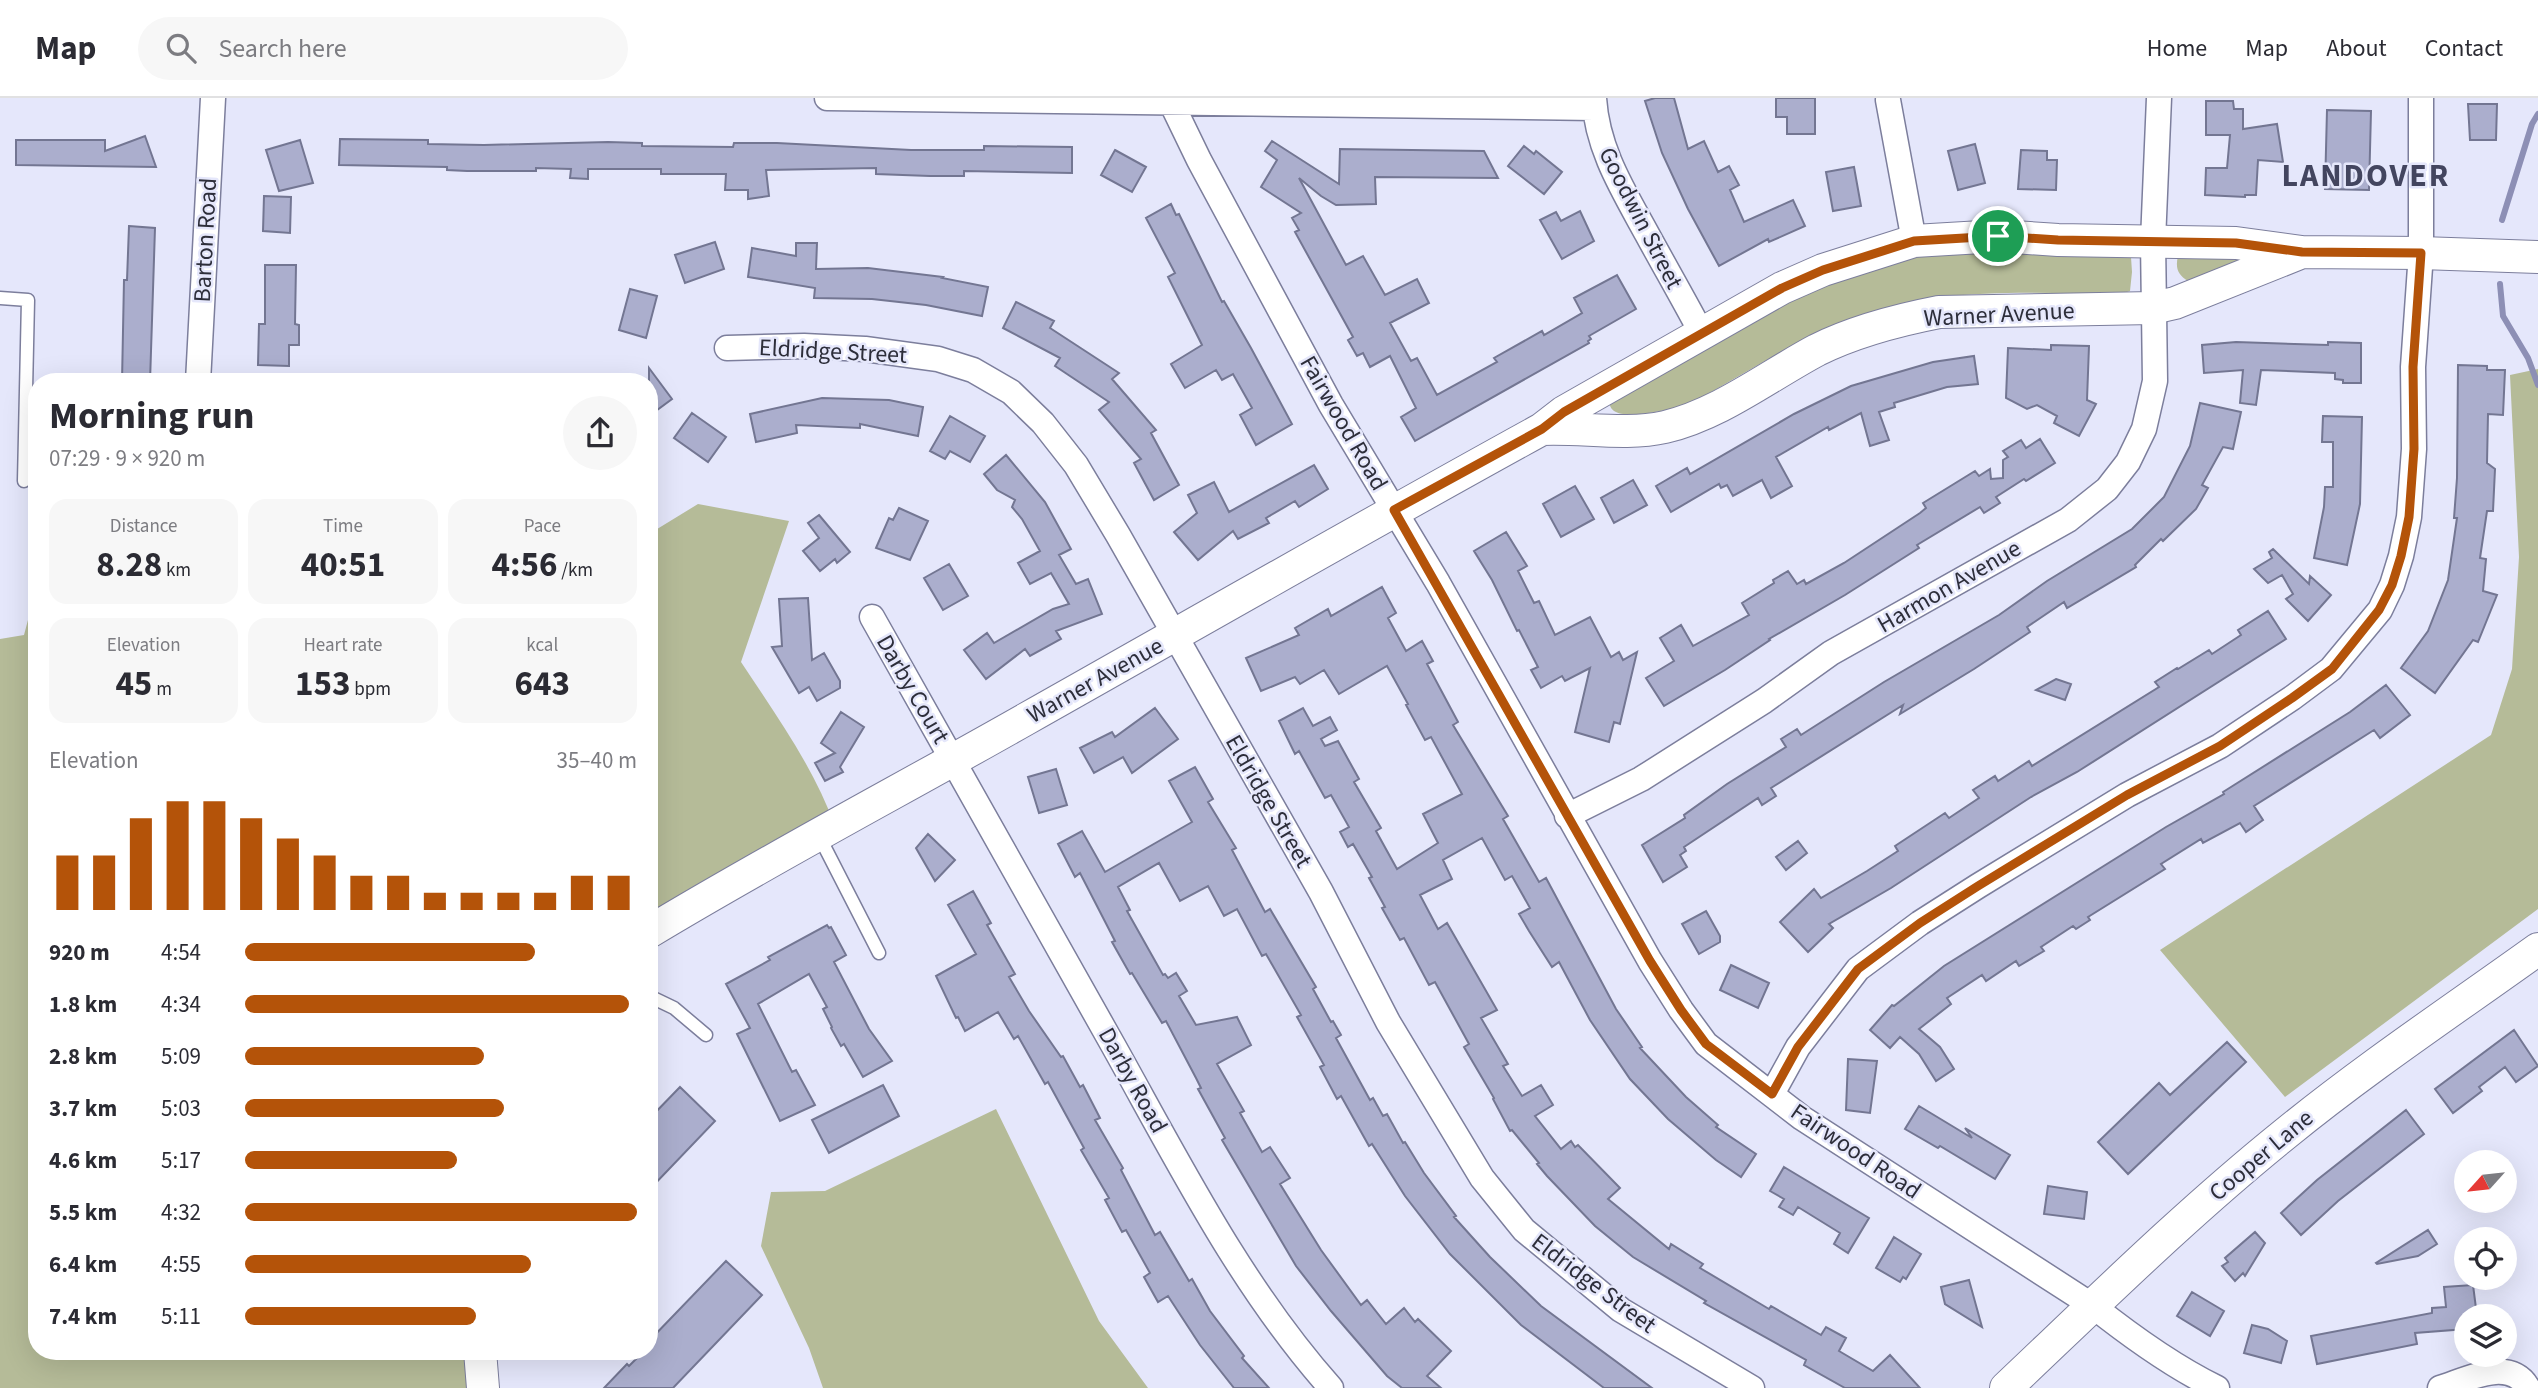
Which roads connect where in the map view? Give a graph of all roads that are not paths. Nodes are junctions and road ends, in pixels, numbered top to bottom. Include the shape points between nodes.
1 (212, 98) edge
2 (827, 98) edge
3 (2159, 98) edge
4 (2421, 98) edge
5 (1169, 99) edge
6 (1888, 100) dead end
7 (1594, 103) edge
8 (1914, 241) junction
9 (2153, 241) junction
10 (2302, 252) junction
11 (2421, 253) junction
12 (2538, 257) edge
13 (0, 298) edge
14 (2153, 308) junction
15 (1702, 334) junction
16 (727, 348) dead end
17 (198, 373) edge
18 (1542, 429) junction
19 (24, 481) dead end
20 (1394, 510) junction
21 (872, 617) dead end
22 (1174, 636) junction
23 (953, 760) junction
24 (1567, 816) junction
25 (818, 835) junction
26 (658, 927) edge
27 (2538, 949) edge
28 (879, 953) dead end
29 (658, 1001) edge
30 (706, 1035) dead end
31 (1772, 1094) junction
32 (2093, 1306) junction
33 (481, 1360) edge
34 (483, 1388) edge
35 (1331, 1388) edge
36 (1752, 1388) edge
37 (2006, 1388) edge
38 (2217, 1388) edge
39 (2440, 1388) edge
40 (2528, 1388) edge

1 - 17 street, Barton Road
2 - 5 street
3 - 9 street, Harmon Avenue
4 - 11 street
5 - 7 street
5 - 20 street, Fairwood Road via 1331,405
6 - 8 street
7 - 15 street, Goodwin Street via 1604,150 1620,186
8 - 9 street, Warner Avenue via 1998,236
8 - 15 street, Warner Avenue via 1823,270
9 - 10 street, Warner Avenue via 2236,243
9 - 14 street, Harmon Avenue
10 - 11 street, Warner Avenue
10 - 14 street, Warner Avenue via 2198,295
11 - 12 street, Warner Avenue
11 - 31 street via 2409,517 2392,585 2367,626 2332,669 2292,698 2220,746 2127,795 1978,886 1858,969 1798,1047
13 - 19 lane via 28,300
14 - 18 street, Warner Avenue via 1939,312 1908,318 1834,343 1701,415 1665,427
14 - 24 street, Harmon Avenue via 2155,381 2144,429 2129,462 2108,489 2068,520 1831,653 1641,779
15 - 18 street, Warner Avenue
16 - 22 street, Eldridge Street via 911,353 973,370 1011,392 1076,465
18 - 20 street, Warner Avenue
20 - 22 street, Warner Avenue
20 - 24 street, Fairwood Road
21 - 23 street, Darby Court
22 - 23 street, Warner Avenue
22 - 36 street, Eldridge Street via 1321,892 1388,1022 1482,1178 1524,1230 1620,1310
23 - 25 street, Warner Avenue
23 - 35 street, Darby Road via 1196,1193 1246,1275
24 - 31 street, Fairwood Road via 1681,1010 1706,1044
25 - 26 street, Warner Avenue
25 - 28 lane
27 - 32 street, Cooper Lane via 2284,1135
29 - 30 lane
31 - 32 street, Fairwood Road
32 - 37 street, Cooper Lane
32 - 38 street, Fairwood Road via 2133,1338
33 - 34 street
39 - 40 street via 2489,1372 2511,1373

